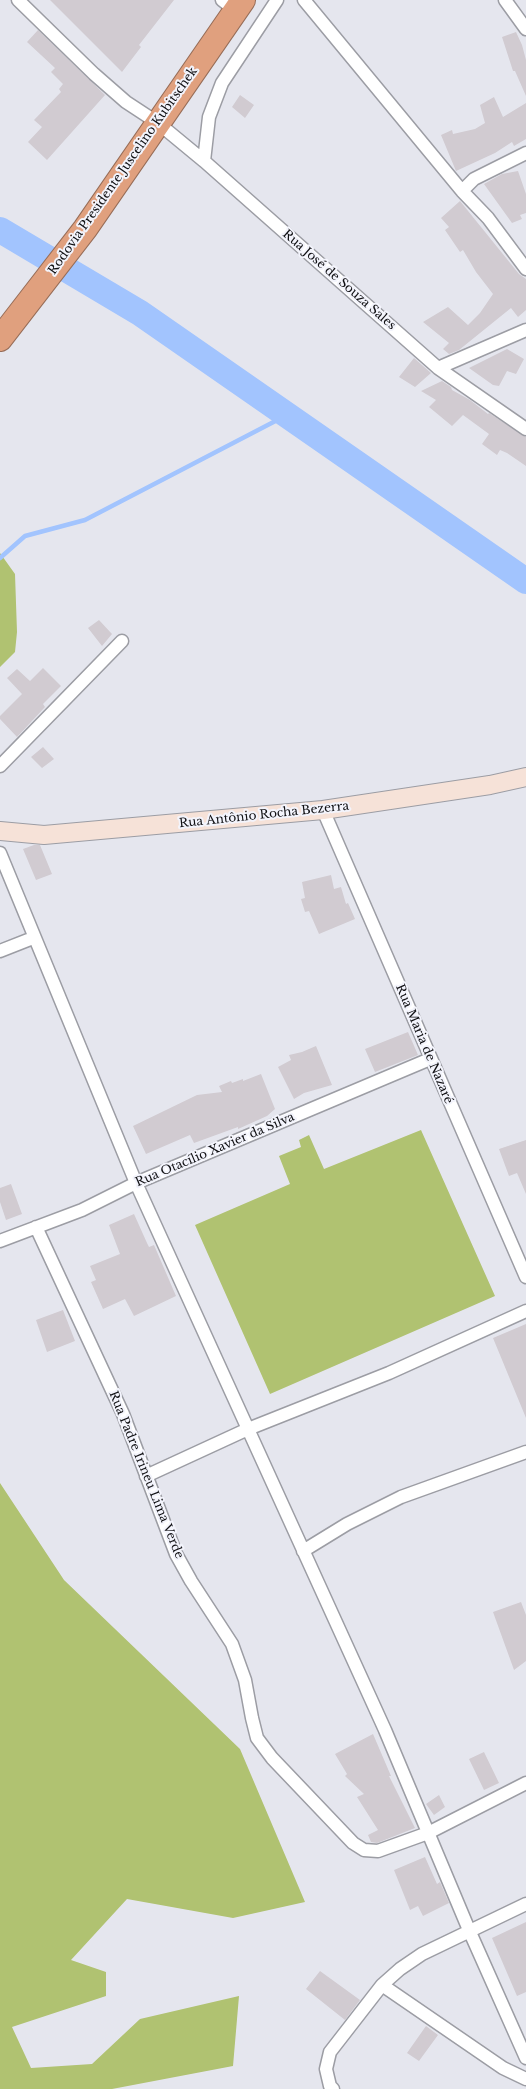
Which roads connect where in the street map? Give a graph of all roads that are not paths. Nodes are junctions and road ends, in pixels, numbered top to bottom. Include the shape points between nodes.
1 (18, 0) edge
2 (277, 0) edge
3 (304, 0) edge
4 (505, 0) edge
5 (233, 3) edge
6 (526, 29) edge
7 (158, 124) junction
8 (526, 153) edge
9 (204, 161) junction
10 (462, 191) junction
11 (526, 268) edge
12 (526, 330) edge
13 (0, 339) edge
14 (438, 368) junction
15 (526, 428) edge
16 (122, 640) dead end
17 (0, 766) edge
18 (526, 777) edge
19 (322, 810) junction
20 (0, 831) edge
21 (0, 853) edge
22 (34, 938) junction
23 (0, 951) edge
24 (430, 1059) junction
25 (136, 1183) junction
26 (36, 1227) junction
27 (0, 1241) edge
28 (526, 1277) edge
29 (526, 1311) edge
30 (248, 1429) junction
31 (526, 1452) edge
32 (146, 1476) junction
33 (303, 1552) junction
34 (526, 1784) edge
35 (428, 1833) junction
36 (526, 1904) edge
37 (469, 1930) junction
38 (382, 1985) junction
39 (526, 2058) edge
40 (526, 2079) edge
41 (333, 2089) edge

1 - 7 street, Rua José de Souza Sales via 94,74
2 - 9 street via 222,83 209,117
3 - 10 street
4 - 6 street
5 - 7 highway, Rodovia Presidente Juscelino Kubitschek
7 - 9 street, Rua José de Souza Sales
7 - 13 highway, Rodovia Presidente Juscelino Kubitschek via 85,229
8 - 10 street via 474,179
9 - 14 street, Rua José de Souza Sales
10 - 11 street via 488,218
12 - 14 street
14 - 15 street, Rua José de Souza Sales
16 - 17 street
18 - 19 street, Rua Antônio Rocha Bezerra
19 - 20 street, Rua Antônio Rocha Bezerra via 95,832 44,835
19 - 24 street, Rua Maria de Nazaré
21 - 22 street
22 - 23 street
22 - 25 street
24 - 25 street, Rua Otacílio Xavier da Silva
24 - 28 street, Rua Maria de Nazaré
25 - 26 street, Rua Otacílio Xavier da Silva via 82,1210
25 - 30 street
26 - 27 street, Rua Otacílio Xavier da Silva
26 - 32 street, Rua Padre Irineu Lima Verde via 123,1414
29 - 30 street via 389,1373
30 - 32 street
30 - 33 street
31 - 33 street via 401,1497 347,1524
32 - 35 street, Rua Padre Irineu Lima Verde via 176,1554 232,1644 245,1680 258,1738 272,1758 353,1843 364,1850 378,1851
33 - 35 street via 385,1730
34 - 35 street, Rua Padre Irineu Lima Verde
35 - 37 street
36 - 37 street
37 - 38 street via 422,1954
37 - 39 street
38 - 40 street via 503,2068
38 - 41 street via 330,2052 326,2069

